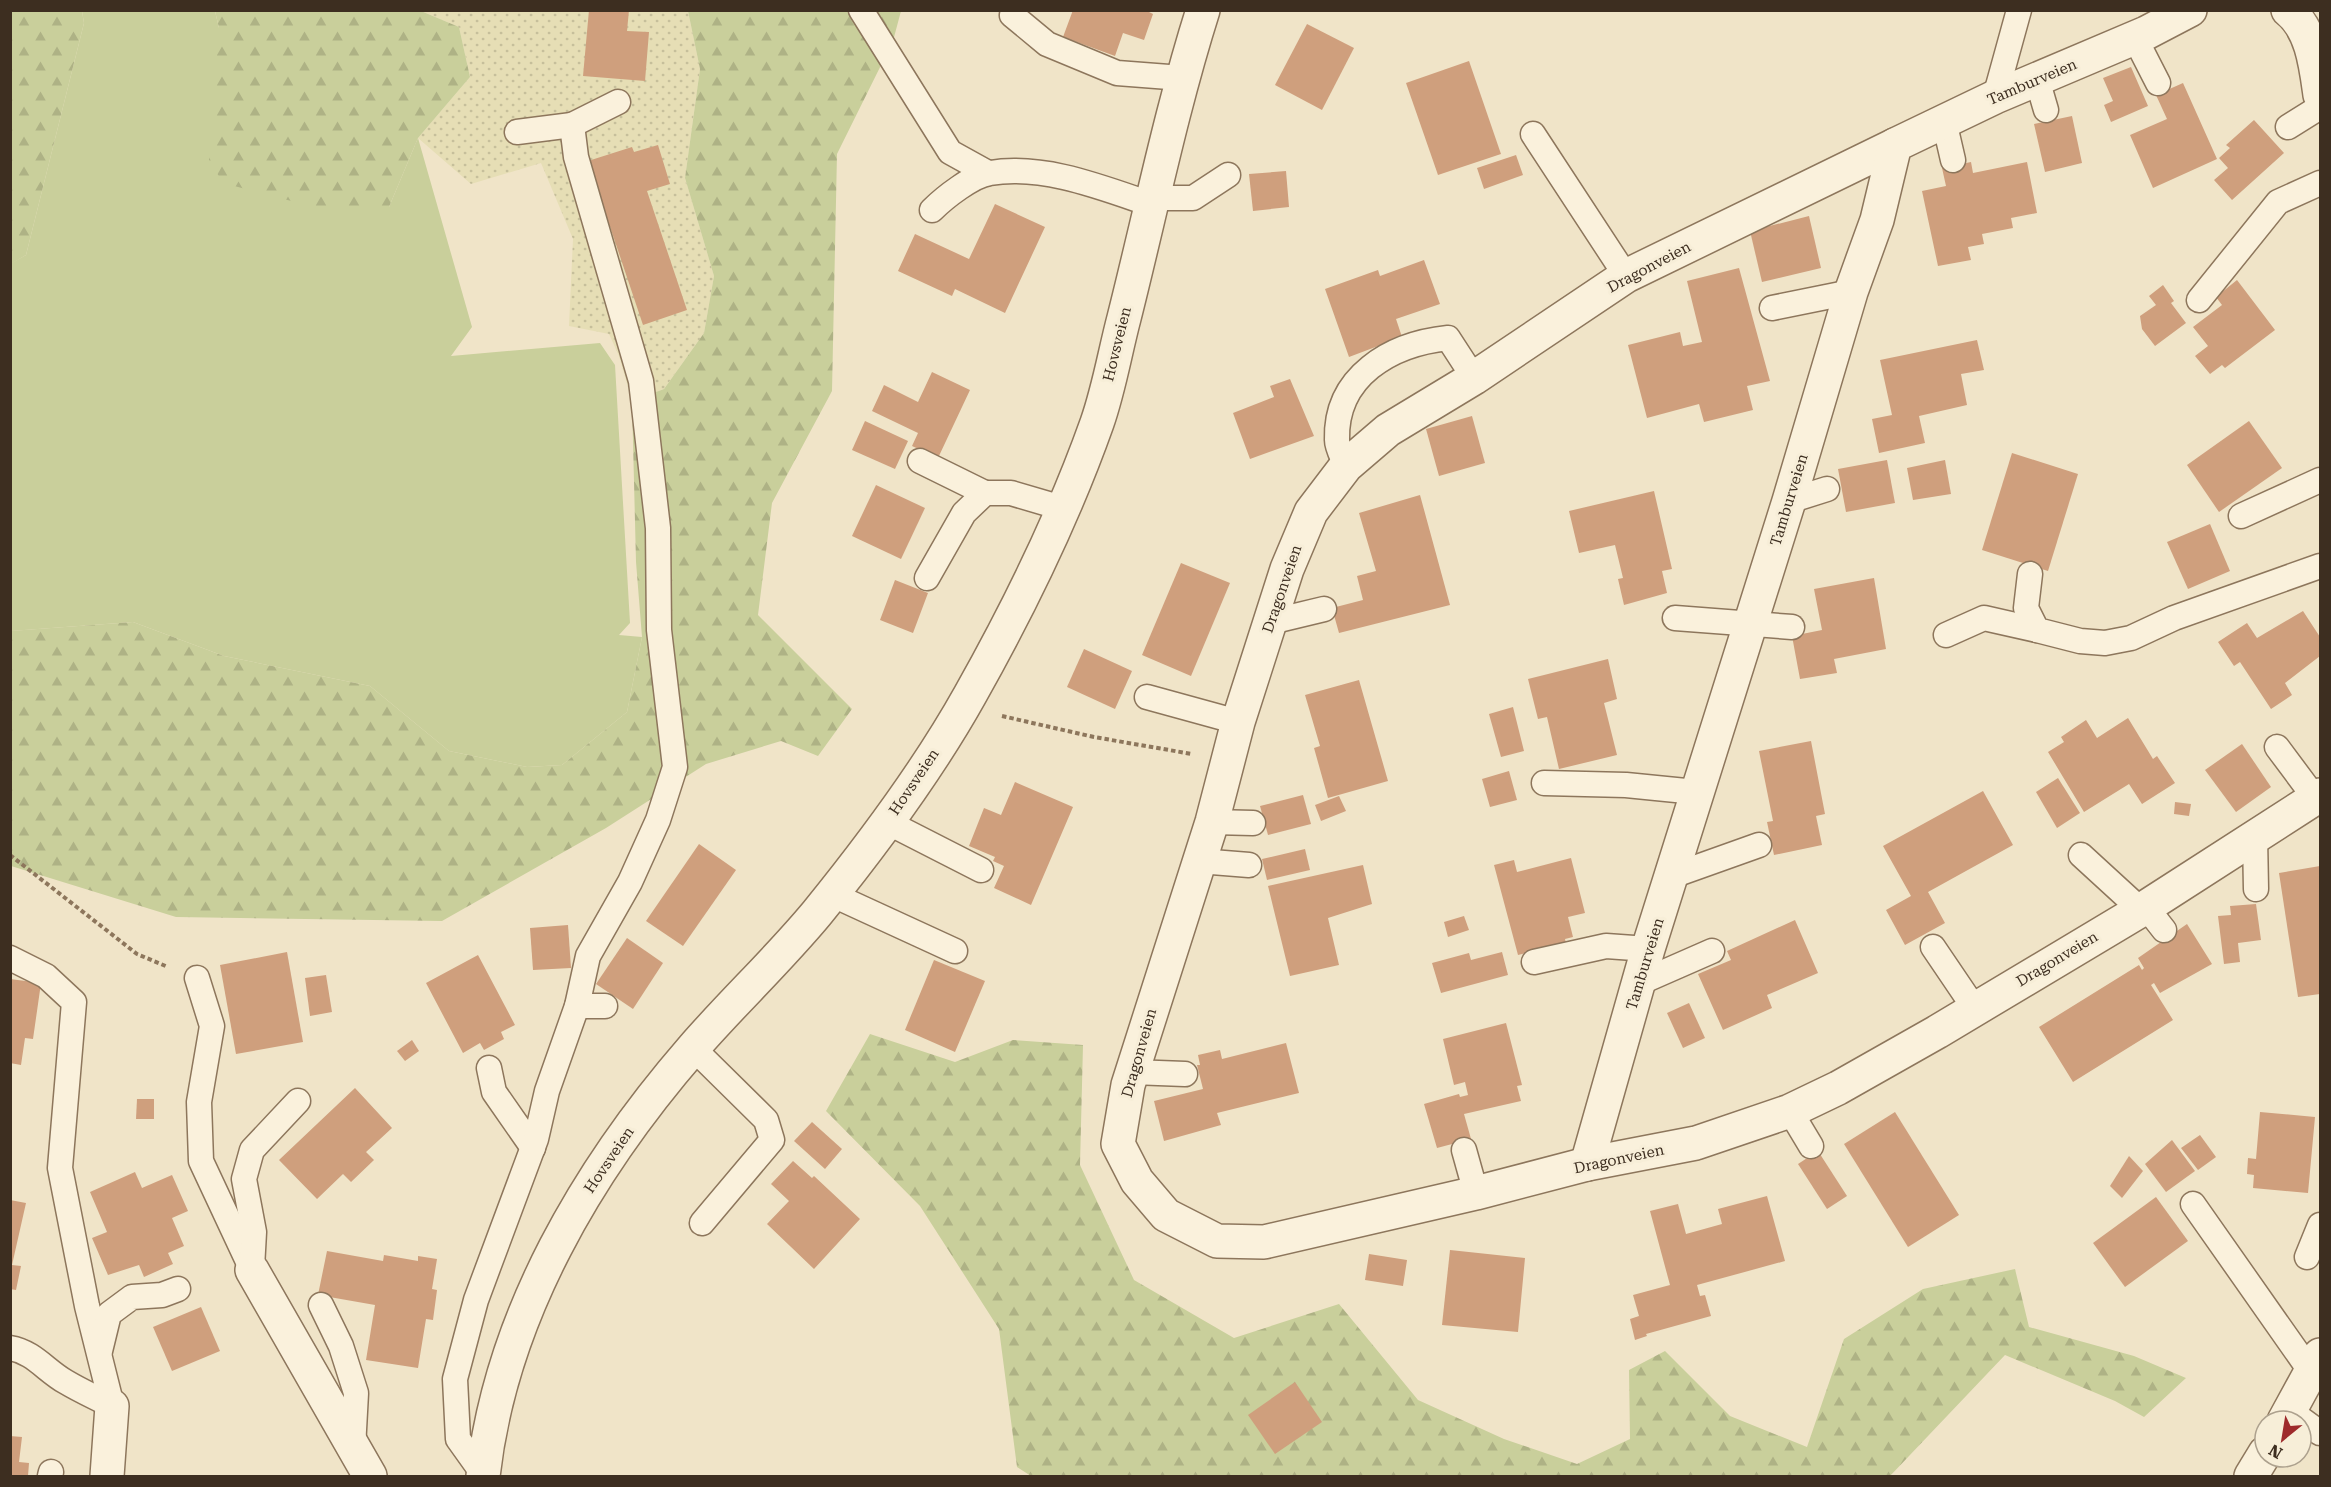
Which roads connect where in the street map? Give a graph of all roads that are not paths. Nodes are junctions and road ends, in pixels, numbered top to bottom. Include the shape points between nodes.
1 (861, 10) edge
2 (1013, 10) edge
3 (1203, 10) edge
4 (2019, 10) edge
5 (2190, 10) edge
6 (2288, 10) edge
7 (2135, 38) junction
8 (1182, 78) junction
9 (2158, 83) dead end
10 (2320, 94) edge
11 (1995, 97) junction
12 (618, 102) dead end
13 (2320, 107) edge
14 (1944, 121) junction
15 (572, 124) junction
16 (2288, 127) dead end
17 (517, 132) dead end
18 (1533, 134) dead end
19 (1895, 145) junction
20 (1953, 160) dead end
21 (988, 172) junction
22 (1228, 175) dead end
23 (2320, 183) edge
24 (1154, 201) junction
25 (932, 210) dead end
26 (1626, 276) junction
27 (1851, 292) junction
28 (2199, 300) dead end
29 (1772, 308) dead end
30 (1474, 378) junction
31 (920, 461) dead end
32 (1346, 466) junction
33 (2320, 480) edge
34 (1827, 489) dead end
35 (985, 493) junction
36 (1789, 501) junction
37 (1062, 508) junction
38 (2241, 516) dead end
39 (2320, 566) edge
40 (2030, 574) dead end
41 (927, 578) dead end
42 (1324, 609) dead end
43 (1676, 618) dead end
44 (1270, 622) junction
45 (1749, 625) junction
46 (1792, 627) dead end
47 (2037, 630) junction
48 (1946, 635) dead end
49 (1147, 697) dead end
50 (1238, 722) junction
51 (2277, 747) dead end
52 (1544, 783) dead end
53 (1696, 792) junction
54 (2318, 797) edge
55 (887, 822) junction
56 (1212, 822) junction
57 (1253, 823) dead end
58 (2255, 837) junction
59 (1759, 845) dead end
60 (2081, 855) dead end
61 (1199, 861) junction
62 (1249, 865) dead end
63 (981, 870) dead end
64 (1672, 876) junction
65 (2256, 889) dead end
66 (831, 894) junction
67 (2150, 916) junction
68 (1933, 947) dead end
69 (1648, 948) junction
70 (955, 951) dead end
71 (1712, 951) dead end
72 (10, 958) edge
73 (1534, 962) dead end
74 (197, 978) road end
75 (1639, 984) junction
76 (605, 1005) dead end
77 (577, 1006) junction
78 (1975, 1009) junction
79 (693, 1048) junction
80 (489, 1068) dead end
81 (1132, 1072) junction
82 (1185, 1074) dead end
83 (298, 1101) dead end
84 (1790, 1111) junction
85 (1811, 1146) dead end
86 (533, 1148) junction
87 (1464, 1150) dead end
88 (1587, 1164) junction
89 (1476, 1193) junction
90 (2193, 1203) dead end
91 (702, 1223) dead end
92 (2320, 1225) edge
93 (2307, 1257) dead end
94 (252, 1270) junction
95 (178, 1289) dead end
96 (321, 1305) dead end
97 (10, 1348) edge
98 (99, 1357) junction
99 (2316, 1364) edge
100 (112, 1406) junction
101 (2291, 1409) edge
102 (353, 1448) junction
103 (483, 1475) edge
104 (107, 1476) edge
105 (370, 1476) edge

1 - 21 lane via 950,152
2 - 8 lane via 1012,15 1047,44 1117,73
3 - 8 street, Hovsveien
4 - 11 lane
5 - 7 street, Tamburveien
6 - 10 street via 2300,20 2315,62
7 - 9 lane
7 - 11 street, Tamburveien via 2041,95
8 - 24 street, Hovsveien
11 - 14 street, Tamburveien
12 - 15 lane
13 - 16 lane
14 - 19 street, Tamburveien
14 - 20 lane
15 - 17 lane
15 - 77 lane via 576,157 641,381 658,528 659,630 675,767 658,820 588,956
18 - 26 lane
19 - 26 street, Dragonveien
19 - 27 street, Tamburveien via 1877,220
21 - 24 lane via 1037,173 1083,181
21 - 25 lane via 946,196
22 - 24 lane via 1193,198
23 - 28 lane via 2278,202
24 - 37 street, Hovsveien via 1098,420
26 - 30 street, Dragonveien
27 - 29 lane
27 - 36 street, Tamburveien
30 - 32 street, Dragonveien via 1388,430
30 - 32 lane via 1448,338 1422,341 1368,366 1343,400 1336,441
31 - 35 lane
32 - 44 street, Dragonveien via 1311,512
33 - 38 lane
34 - 36 lane
35 - 37 lane via 1011,493
35 - 41 lane via 964,513
36 - 45 street, Tamburveien
37 - 55 street, Hovsveien via 1012,617 963,707
39 - 47 lane via 2174,618 2131,638 2105,643 2079,641
40 - 47 lane via 2026,608
42 - 44 lane
43 - 45 lane
44 - 50 street, Dragonveien
45 - 46 lane
45 - 53 street, Tamburveien
47 - 48 lane via 1984,618
49 - 50 lane
50 - 56 street, Dragonveien
51 - 54 lane
52 - 53 lane
53 - 64 street, Tamburveien
54 - 58 street, Dragonveien
55 - 63 lane
55 - 66 street, Hovsveien
56 - 57 lane
56 - 61 street, Dragonveien
58 - 65 lane
58 - 67 street, Dragonveien
59 - 64 lane
60 - 67 lane
61 - 62 lane
61 - 81 street, Dragonveien
64 - 69 street, Tamburveien
66 - 70 lane
66 - 79 street, Hovsveien via 758,981
67 - 78 street, Dragonveien
68 - 78 lane
69 - 73 lane via 1606,946
69 - 75 street, Tamburveien
71 - 75 lane
72 - 98 lane via 46,976 74,1002 60,1168
74 - 94 lane via 212,1026 199,1102 201,1161
75 - 88 street, Tamburveien
76 - 77 lane
77 - 86 lane via 547,1091
78 - 84 street, Dragonveien via 1838,1088
79 - 91 lane via 766,1120 772,1140
79 - 103 street, Hovsveien via 619,1142 572,1215 540,1278 492,1417
80 - 86 lane via 494,1092
81 - 82 lane
81 - 89 street, Dragonveien via 1118,1144 1137,1181 1166,1215 1217,1241 1264,1242
83 - 94 lane via 252,1150 244,1179 254,1232
84 - 85 lane
84 - 88 street, Dragonveien via 1696,1143
86 - 103 lane via 476,1300 455,1379 458,1439
87 - 89 lane
88 - 89 street, Dragonveien
90 - 99 lane
92 - 93 lane
94 - 102 street
95 - 98 lane via 162,1295 132,1297 110,1314
96 - 102 lane via 341,1346 356,1393
97 - 100 lane via 40,1361 64,1381
98 - 100 lane
99 - 101 street
100 - 104 street
102 - 105 street

